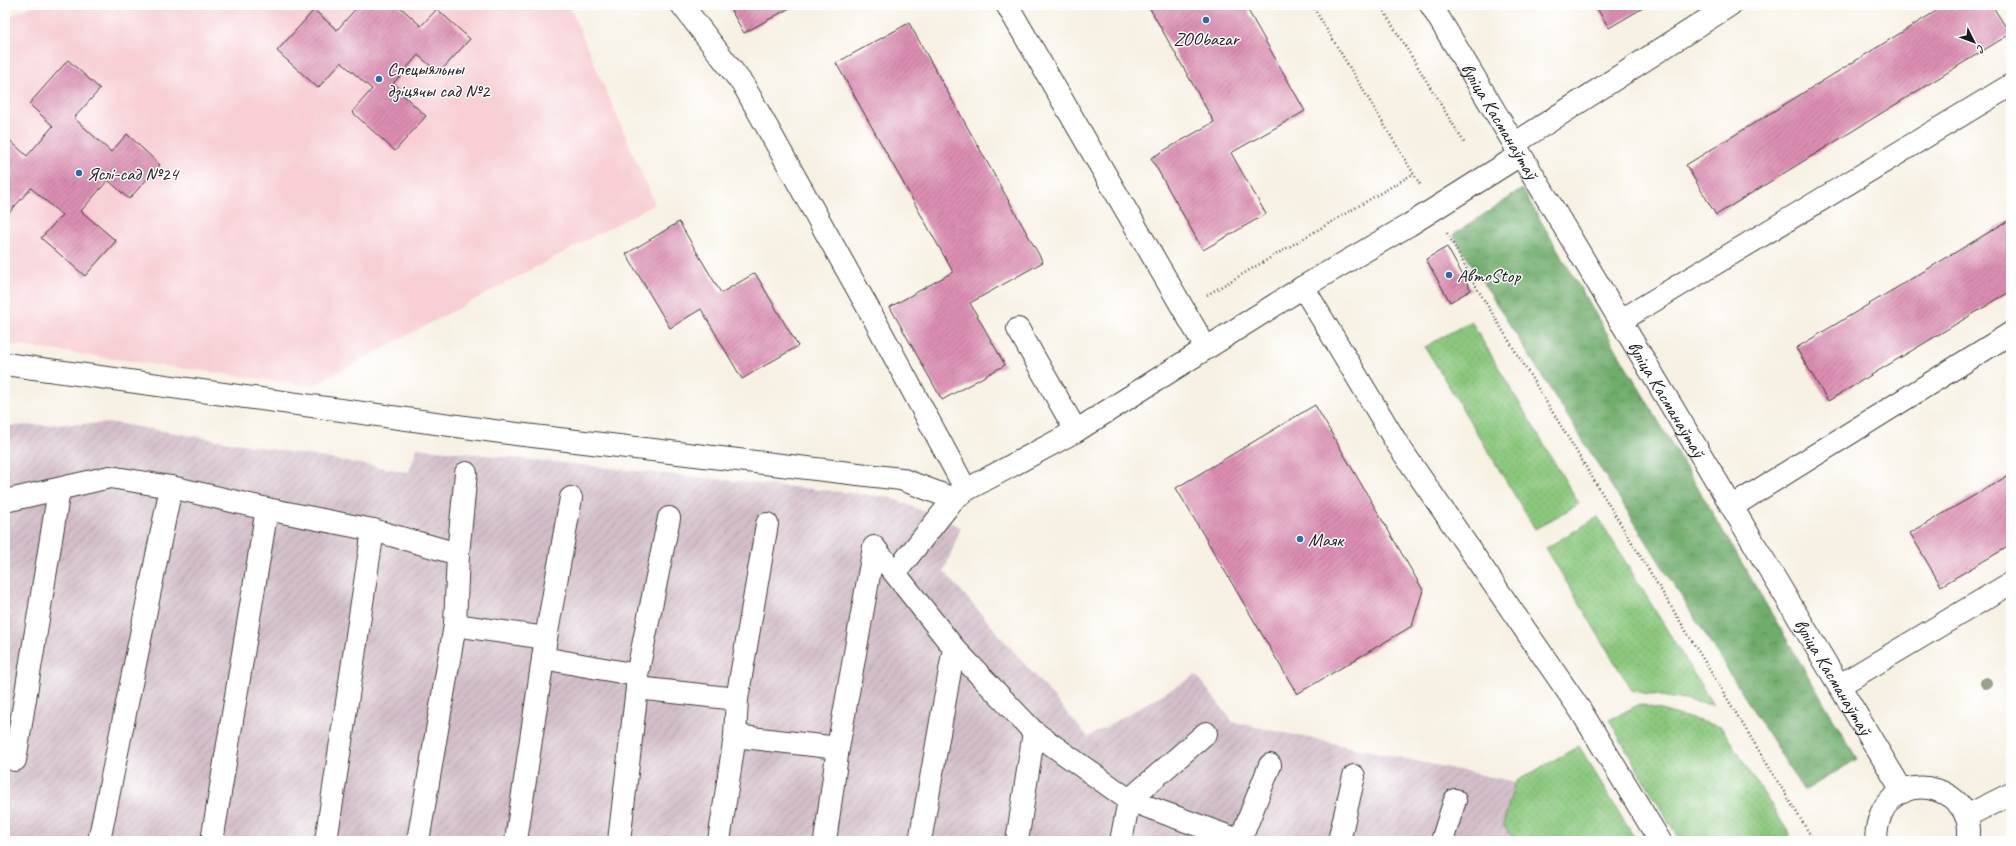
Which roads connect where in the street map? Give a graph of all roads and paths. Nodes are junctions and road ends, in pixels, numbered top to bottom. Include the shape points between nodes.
1 (682, 5) edge
2 (1007, 5) edge
3 (1312, 5) edge
4 (1380, 5) edge
5 (1431, 5) edge
6 (1730, 5) edge
7 (2011, 85) edge
8 (1465, 144) dead end
9 (1517, 149) junction
10 (1413, 174) junction
11 (1434, 209) junction
12 (1303, 287) junction
13 (1183, 309) junction
14 (1620, 321) junction
15 (1018, 329) dead end
16 (2011, 333) edge
17 (1206, 348) junction
18 (5, 364) edge
19 (1076, 431) junction
20 (466, 473) dead end
21 (171, 487) junction
22 (59, 490) junction
23 (960, 494) junction
24 (571, 498) dead end
25 (5, 501) edge
26 (1733, 506) junction
27 (267, 509) junction
28 (669, 518) dead end
29 (767, 524) dead end
30 (373, 530) junction
31 (458, 554) junction
32 (895, 573) junction
33 (2011, 583) edge
34 (454, 625) junction
35 (544, 648) junction
36 (954, 648) junction
37 (637, 682) junction
38 (1840, 685) junction
39 (737, 699) junction
40 (1034, 732) junction
41 (1206, 733) dead end
42 (735, 736) junction
43 (838, 748) junction
44 (15, 760) dead end
45 (1270, 765) dead end
46 (1354, 776) dead end
47 (1904, 792) junction
48 (2011, 794) edge
49 (1129, 800) junction
50 (1455, 800) dead end
51 (1966, 816) junction
52 (99, 841) edge
53 (212, 841) edge
54 (326, 841) edge
55 (418, 841) edge
56 (516, 841) edge
57 (619, 841) edge
58 (719, 841) edge
59 (825, 841) edge
60 (920, 841) edge
61 (1017, 841) edge
62 (1122, 841) edge
63 (1240, 841) edge
64 (1339, 841) edge
65 (1442, 841) edge
66 (1660, 841) edge
67 (1814, 841) edge
68 (1877, 841) edge
69 (1968, 841) edge

1 - 23 street via 744,86 872,315
2 - 13 street
3 - 10 path
4 - 8 path
5 - 9 street, вуліца Касманаўтаў
6 - 9 street
7 - 14 street
9 - 11 street
9 - 14 street, вуліца Касманаўтаў
10 - 11 path
10 - 13 path
11 - 12 street
11 - 67 path via 1478,290
12 - 17 street
12 - 66 street via 1398,444 1581,711
13 - 17 street
14 - 26 street, вуліца Касманаўтаў
15 - 19 street
16 - 26 street
17 - 19 street
18 - 23 street via 516,434 901,479
19 - 23 street
20 - 31 street
21 - 22 street via 110,477
21 - 27 street
21 - 52 street
22 - 25 street
22 - 44 street
23 - 32 street
24 - 35 street
26 - 38 street, вуліца Касманаўтаў
27 - 30 street
27 - 53 street
28 - 37 street
29 - 39 street
30 - 31 street
30 - 54 street
31 - 34 street
32 - 36 street
32 - 43 street via 874,547
33 - 38 street
34 - 35 street
34 - 55 street
35 - 37 street
35 - 56 street
36 - 40 street
36 - 60 street
37 - 39 street
37 - 57 street
38 - 47 street, вуліца Касманаўтаў
39 - 42 street
40 - 49 street
40 - 61 street
41 - 49 street
42 - 43 street
42 - 58 street
43 - 59 street
45 - 63 street
46 - 64 street
47 - 51 street via 1924,787 1939,790 1953,798
47 - 68 street via 1894,796 1884,808 1878,823
48 - 51 street
49 - 62 street
49 - 63 street
50 - 65 street
51 - 69 street via 1970,827

